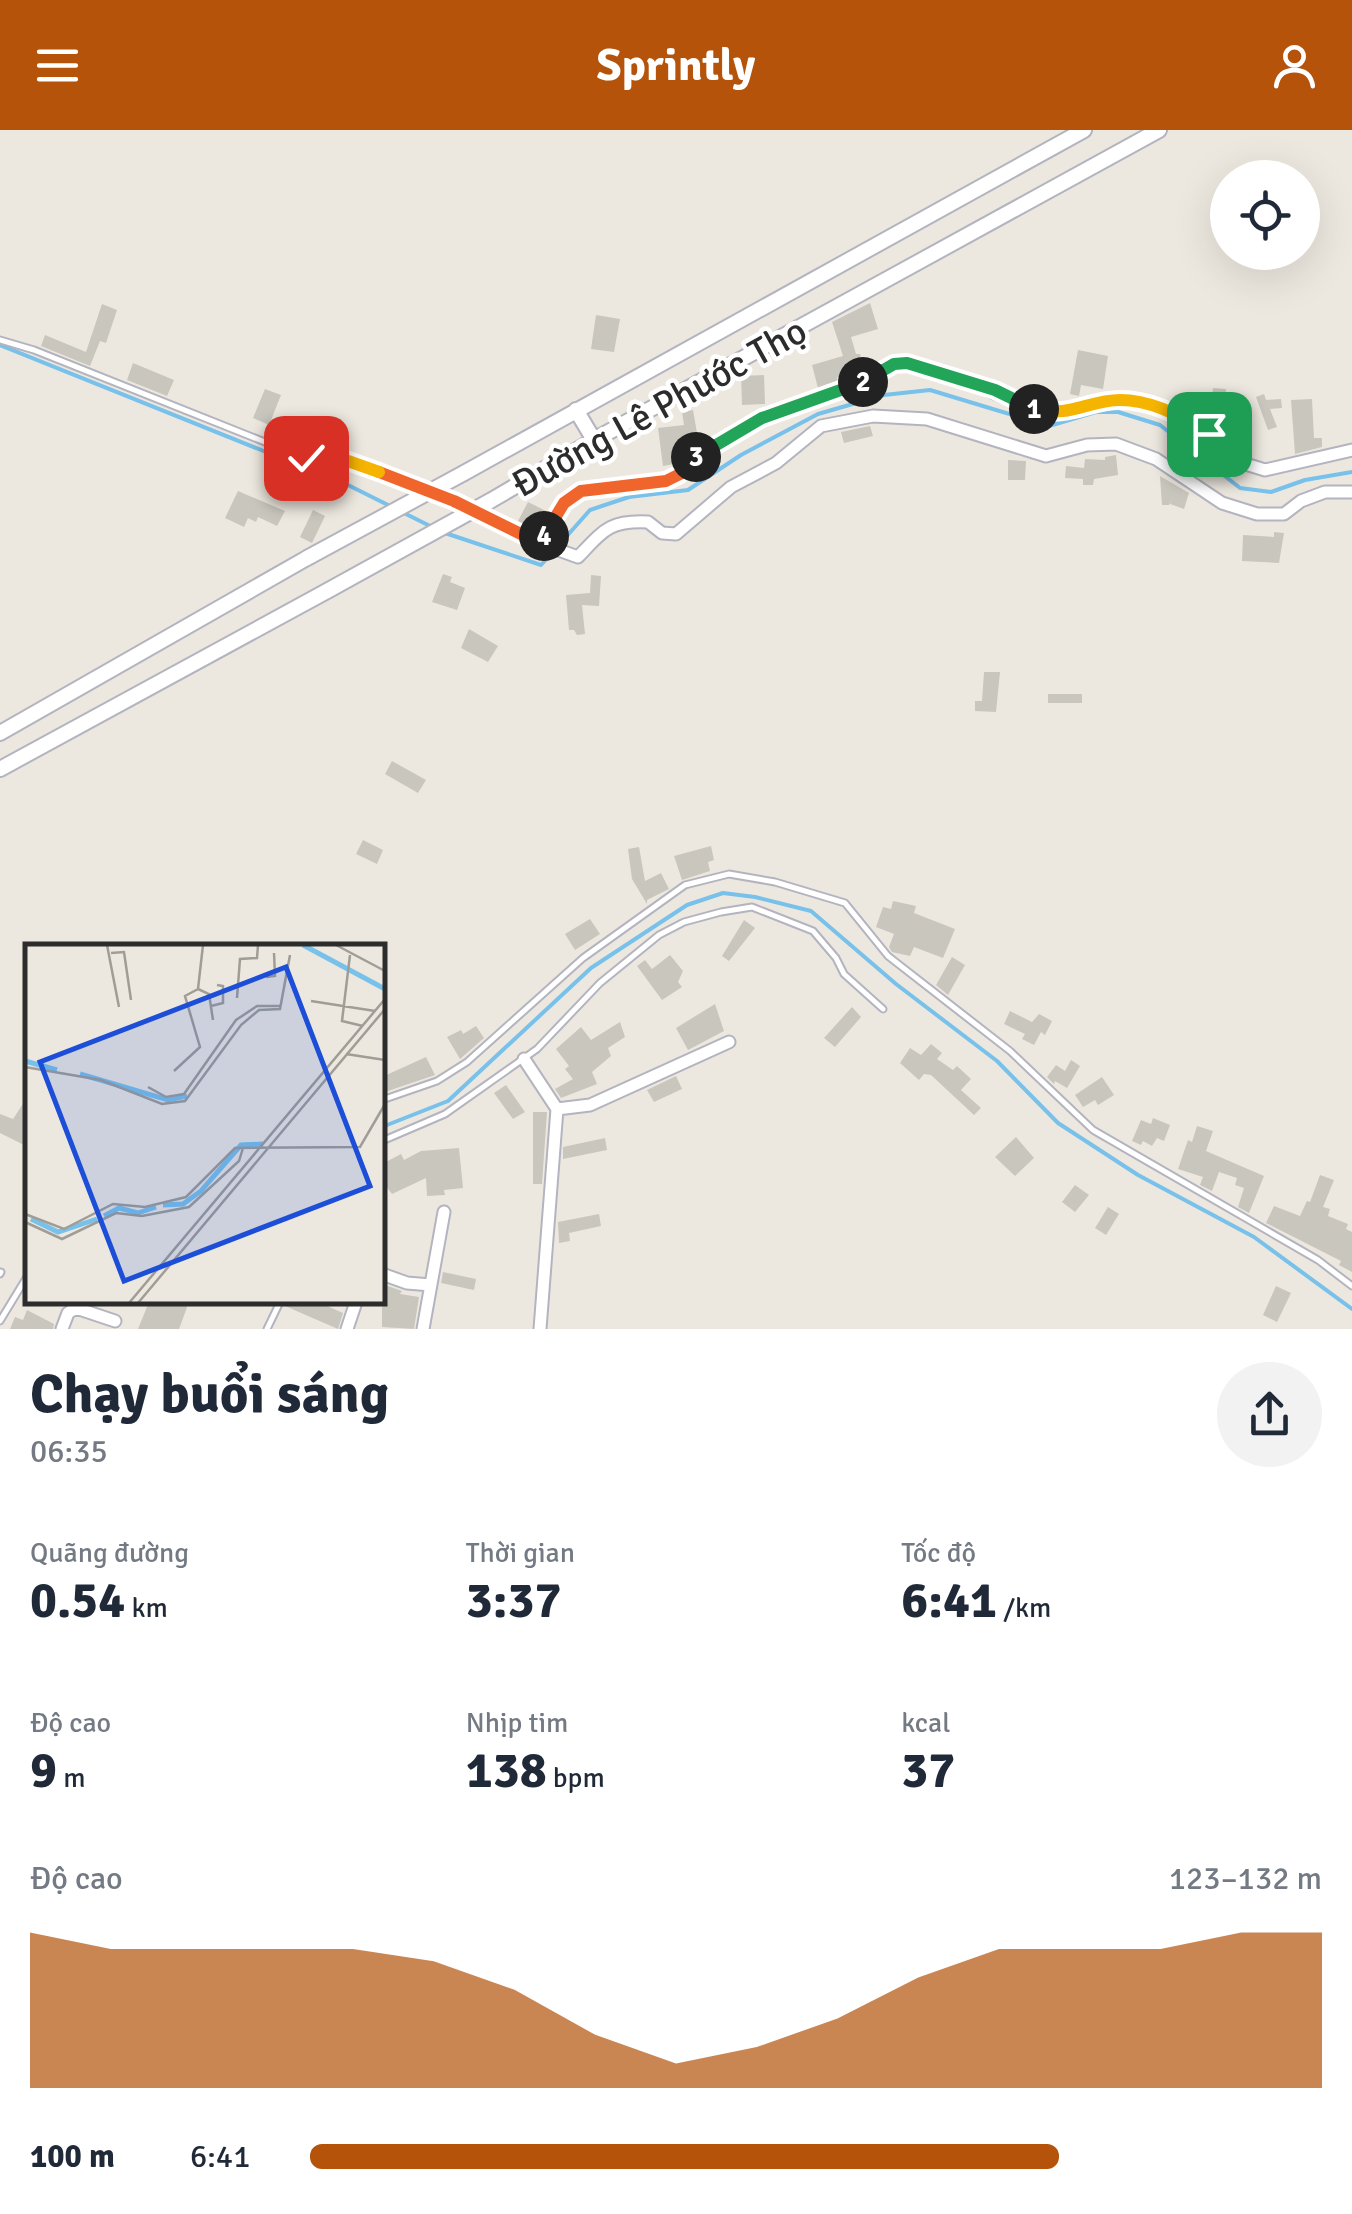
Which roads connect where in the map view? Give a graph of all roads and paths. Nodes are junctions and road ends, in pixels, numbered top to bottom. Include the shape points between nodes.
1 (1084, 130) edge
2 (1159, 130) edge
3 (0, 340) edge
4 (576, 410) junction
5 (594, 440) junction
6 (1352, 450) edge
7 (1352, 492) edge
8 (543, 544) junction
9 (0, 733) edge
10 (0, 769) edge
11 (883, 1010) dead end
12 (728, 1042) dead end
13 (524, 1059) junction
14 (385, 1099) edge
15 (557, 1108) junction
16 (385, 1140) edge
17 (444, 1212) dead end
18 (385, 1275) edge
19 (25, 1280) edge
20 (431, 1286) junction
21 (1352, 1286) edge
22 (279, 1304) edge
23 (355, 1304) edge
24 (0, 1320) edge
25 (115, 1322) dead end
26 (62, 1329) edge
27 (267, 1329) edge
28 (346, 1329) edge
29 (423, 1329) edge
30 (540, 1329) edge

1 - 4 street, Đường Lê Phước Thọ
2 - 5 street, Đường Lê Phước Thọ
3 - 8 lane via 306,458 334,456 409,482
4 - 5 street
4 - 9 street, Đường Lê Phước Thọ, bridge
5 - 10 street, Đường Lê Phước Thọ, bridge
6 - 8 street via 1253,468 1188,420 1146,404 1118,400 1073,412 1038,411 995,390 900,363 762,418 674,478 581,491 564,503
7 - 8 street via 1325,492 1284,514 1257,514 1116,444 1046,456 927,419 873,416 821,426 676,534 648,522 623,523 602,529 578,557
11 - 13 lane via 844,974 813,931 752,907 684,922 659,935
12 - 15 street via 590,1106
13 - 15 street
13 - 16 lane via 444,1114
14 - 21 lane via 467,1062 583,958 684,886 730,874 775,882 845,904 888,956 1010,1051 1093,1130
15 - 30 street
17 - 20 street
18 - 20 street
19 - 24 lane
20 - 29 street
22 - 27 lane
23 - 28 street
25 - 26 street via 76,1308

